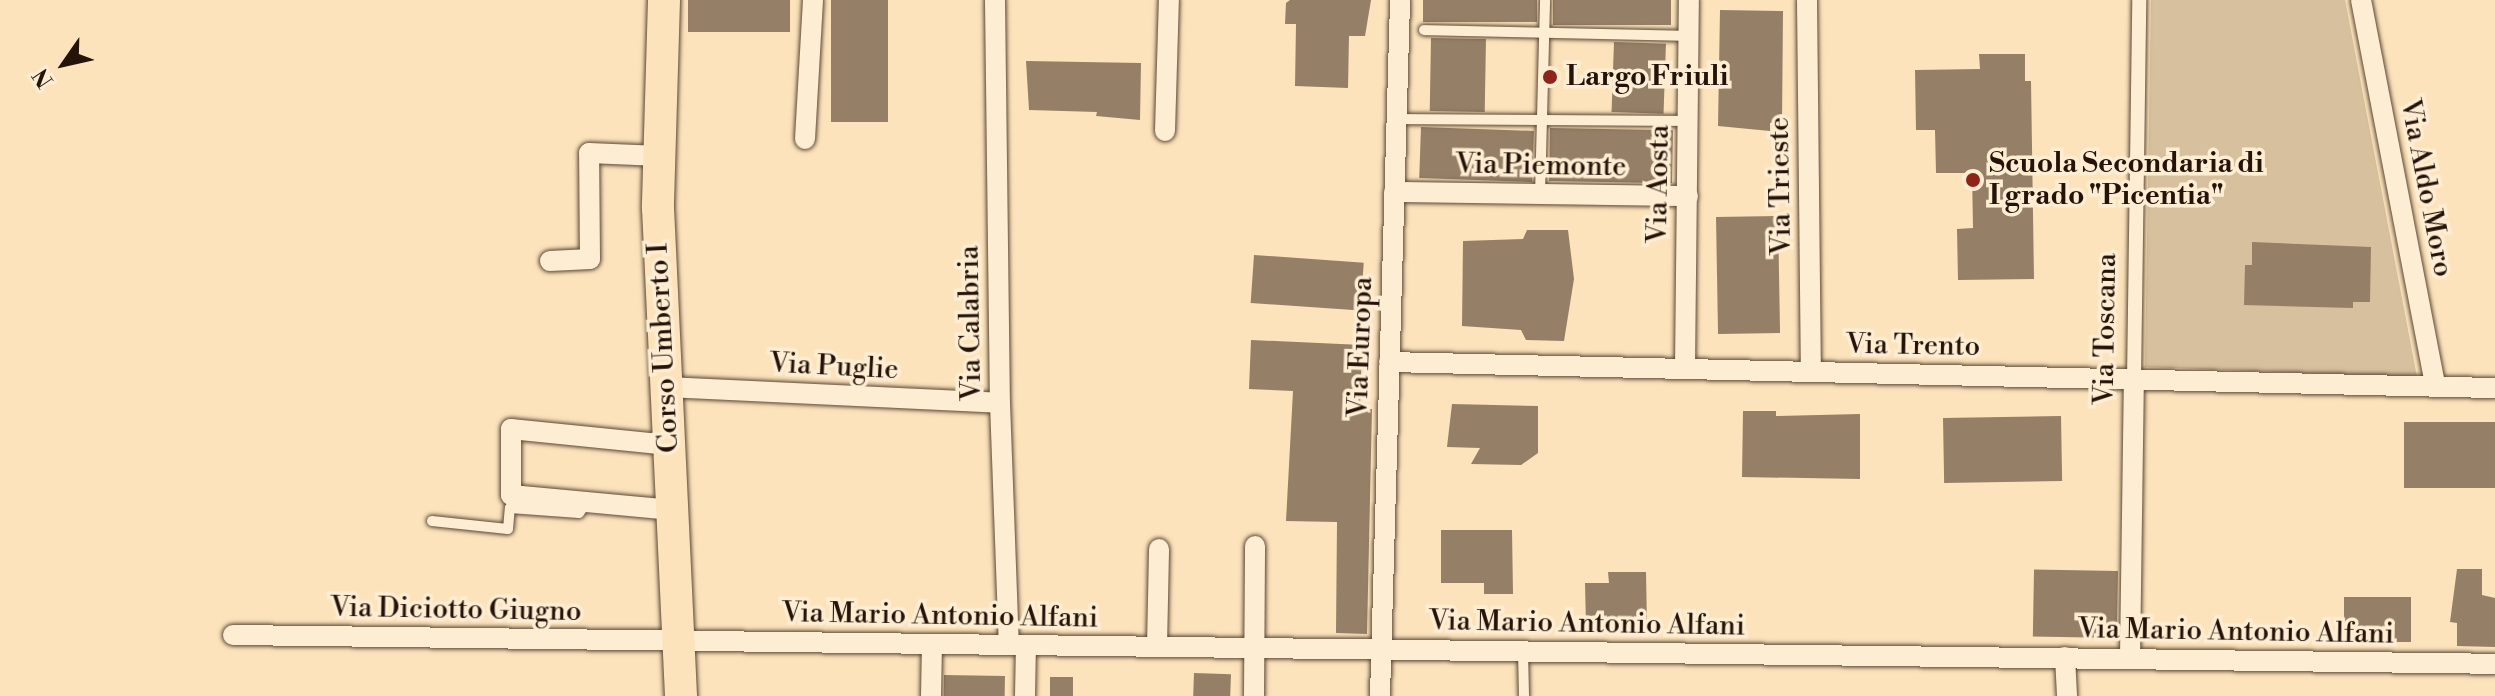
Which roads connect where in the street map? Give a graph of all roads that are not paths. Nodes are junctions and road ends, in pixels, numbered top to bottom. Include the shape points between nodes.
1 (664, 0) edge
2 (813, 0) edge
3 (995, 0) edge
4 (1169, 0) edge
5 (1400, 0) edge
6 (1545, 0) edge
7 (1689, 0) edge
8 (1807, 0) edge
9 (2139, 0) edge
10 (2361, 0) edge
11 (1424, 30) dead end
12 (1546, 31) junction
13 (1688, 36) junction
14 (1395, 119) junction
15 (1688, 121) junction
16 (1538, 124) junction
17 (1165, 131) dead end
18 (805, 139) dead end
19 (660, 156) junction
20 (1394, 192) junction
21 (1540, 194) junction
22 (1688, 196) junction
23 (550, 261) dead end
24 (1389, 362) junction
25 (1685, 369) junction
26 (1811, 372) junction
27 (2134, 379) junction
28 (2435, 386) junction
29 (666, 387) junction
30 (2495, 388) edge
31 (1000, 403) junction
32 (669, 445) junction
33 (587, 502) junction
34 (672, 510) junction
35 (432, 521) dead end
36 (1255, 546) dead end
37 (1159, 549) dead end
38 (233, 635) dead end
39 (679, 641) junction
40 (932, 644) junction
41 (1018, 645) junction
42 (1157, 647) junction
43 (1254, 648) junction
44 (1380, 649) junction
45 (1523, 651) junction
46 (2065, 657) junction
47 (2130, 658) junction
48 (2495, 664) edge
49 (681, 696) edge
50 (931, 696) edge
51 (1025, 696) edge
52 (1254, 696) edge
53 (1380, 696) edge
54 (1524, 696) edge
55 (2067, 696) edge

1 - 19 main road, Corso Umberto I
2 - 18 street
3 - 31 street, Via Calabria
4 - 17 street
5 - 14 street, Via Europa
6 - 12 lane
7 - 13 street, Via Aosta
8 - 26 street, Via Trieste
9 - 27 street, Via Toscana
10 - 28 street, Via Aldo Moro
11 - 12 lane
12 - 13 lane
12 - 16 lane
13 - 15 street, Via Aosta
14 - 16 lane
14 - 20 street, Via Europa
15 - 16 lane
15 - 22 street, Via Aosta
16 - 21 lane
19 - 23 street via 589,153 590,259
19 - 29 main road, Corso Umberto I
20 - 21 street, Via Piemonte
20 - 24 street, Via Europa
21 - 22 street, Via Piemonte
22 - 25 street, Via Aosta
24 - 25 street, Via Trento
24 - 44 street, Via Europa
25 - 26 street, Via Trento
26 - 27 street, Via Trento
27 - 28 street, Via Trento
27 - 47 street, Via Toscana
28 - 30 street, Via Trento
29 - 31 street, Via Puglie
29 - 32 main road, Corso Umberto I
31 - 41 street, Via Calabria
32 - 33 street via 511,429 511,495
32 - 34 main road, Corso Umberto I
33 - 34 street
33 - 35 lane via 579,513 510,508 508,529
34 - 39 main road, Corso Umberto I
36 - 43 street
37 - 42 street
38 - 39 street, Via Diciotto Giugno
39 - 40 street, Via Mario Antonio Alfani
39 - 49 main road, Corso Umberto I
40 - 41 street, Via Mario Antonio Alfani
40 - 50 street
41 - 42 street, Via Mario Antonio Alfani
41 - 51 street, Via Calabria
42 - 43 street, Via Mario Antonio Alfani
43 - 44 street, Via Mario Antonio Alfani
43 - 52 street
44 - 45 street, Via Mario Antonio Alfani
44 - 53 street, Via Europa
45 - 46 street, Via Mario Antonio Alfani
45 - 54 lane
46 - 47 street, Via Mario Antonio Alfani
46 - 55 street
47 - 48 street, Via Mario Antonio Alfani

